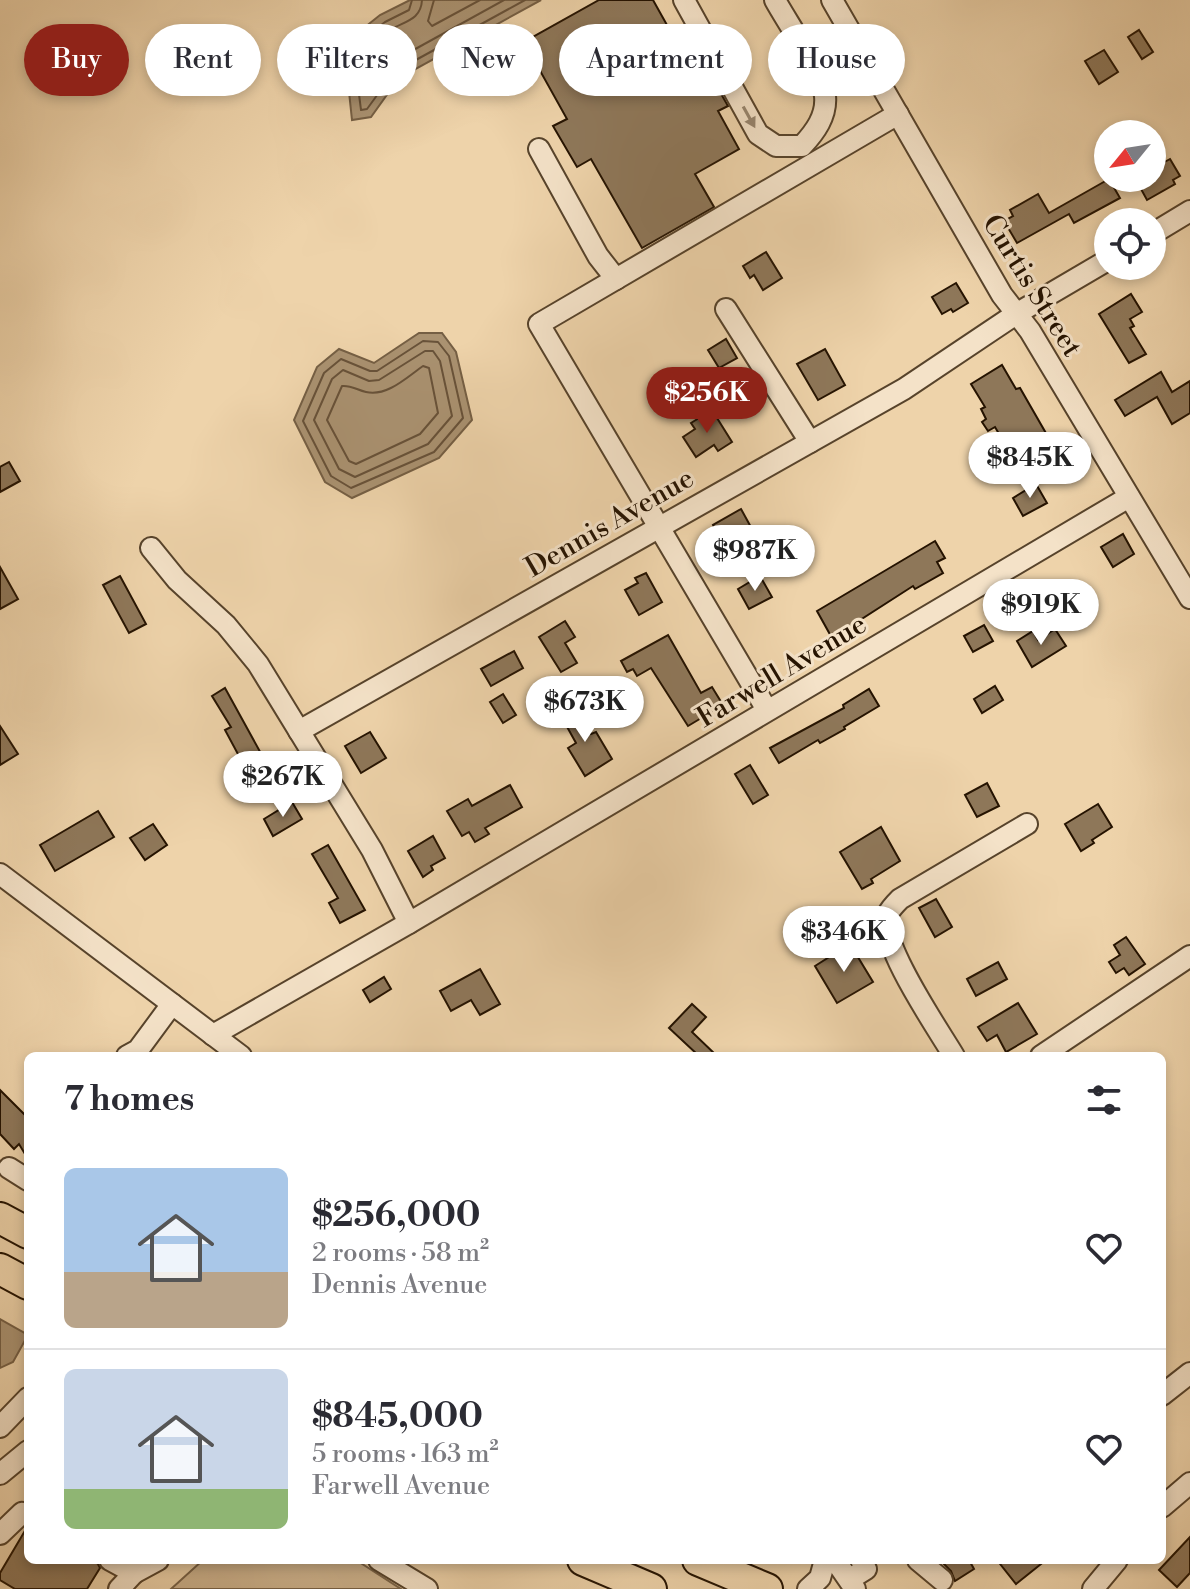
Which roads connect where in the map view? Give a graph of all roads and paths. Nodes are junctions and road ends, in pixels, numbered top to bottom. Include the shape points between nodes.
1 (684, 0) edge
2 (775, 0) edge
3 (832, 0) edge
4 (898, 114) junction
5 (539, 149) dead end
6 (1190, 211) edge
7 (1166, 226) edge
8 (1094, 268) edge
9 (616, 279) junction
10 (726, 309) dead end
11 (1016, 314) junction
12 (810, 442) junction
13 (1129, 497) junction
14 (659, 526) junction
15 (151, 548) dead end
16 (1190, 598) edge
17 (767, 710) junction
18 (299, 731) junction
19 (1027, 824) dead end
20 (0, 874) edge
21 (409, 923) junction
22 (1190, 956) edge
23 (172, 1004) junction
24 (213, 1035) junction
25 (134, 1052) edge
26 (232, 1052) edge
27 (952, 1052) edge
28 (1047, 1052) edge
29 (9, 1168) dead end
30 (24, 1177) edge
31 (0, 1218) edge
32 (24, 1231) edge
33 (0, 1250) edge
34 (24, 1261) edge
35 (0, 1269) edge
36 (24, 1282) edge
37 (1190, 1373) edge
38 (1166, 1392) edge
39 (24, 1402) edge
40 (0, 1427) edge
41 (24, 1454) edge
42 (0, 1474) edge
43 (1190, 1483) edge
44 (1166, 1495) edge
45 (24, 1513) edge
46 (0, 1534) edge
47 (121, 1564) edge
48 (386, 1564) edge
49 (592, 1564) edge
50 (708, 1564) edge
51 (824, 1564) edge
52 (838, 1564) edge
53 (865, 1564) edge
54 (923, 1564) edge
55 (1114, 1564) edge
56 (942, 1580) dead end
57 (853, 1584) edge
58 (119, 1589) edge
59 (427, 1589) edge
60 (651, 1589) edge
61 (767, 1589) edge
62 (808, 1589) edge
63 (1093, 1589) edge

1 -> 2 street via 758,134 776,146 802,146 817,130 825,95
3 - 4 street, Curtis Street
4 - 9 street
4 - 11 street, Curtis Street
5 - 9 street
6 - 7 street
8 - 11 street, Dennis Avenue
9 - 14 street via 539,324
10 - 12 street
11 - 12 street, Dennis Avenue via 904,389
11 - 13 street, Curtis Street
12 - 14 street, Dennis Avenue
13 - 16 street, Curtis Street
13 - 17 street, Farwell Avenue
14 - 17 street
14 - 18 street, Dennis Avenue
15 - 18 street via 258,664
17 - 21 street, Farwell Avenue
18 - 21 street via 372,850
19 - 27 street via 900,899 888,913 886,931 893,953
20 - 23 street
21 - 24 street, Farwell Avenue
22 - 28 street
23 - 24 street
23 - 25 street
24 - 26 street
29 - 30 street
31 - 32 highway
33 - 34 highway
35 - 36 highway
37 - 38 street
39 - 40 street
41 - 42 street
43 - 44 street
45 - 46 street
47 - 58 street
48 - 59 street
49 - 60 highway
50 - 61 highway
51 - 62 street via 820,1578
52 - 57 street
53 - 57 street
54 - 56 street
55 - 63 street

